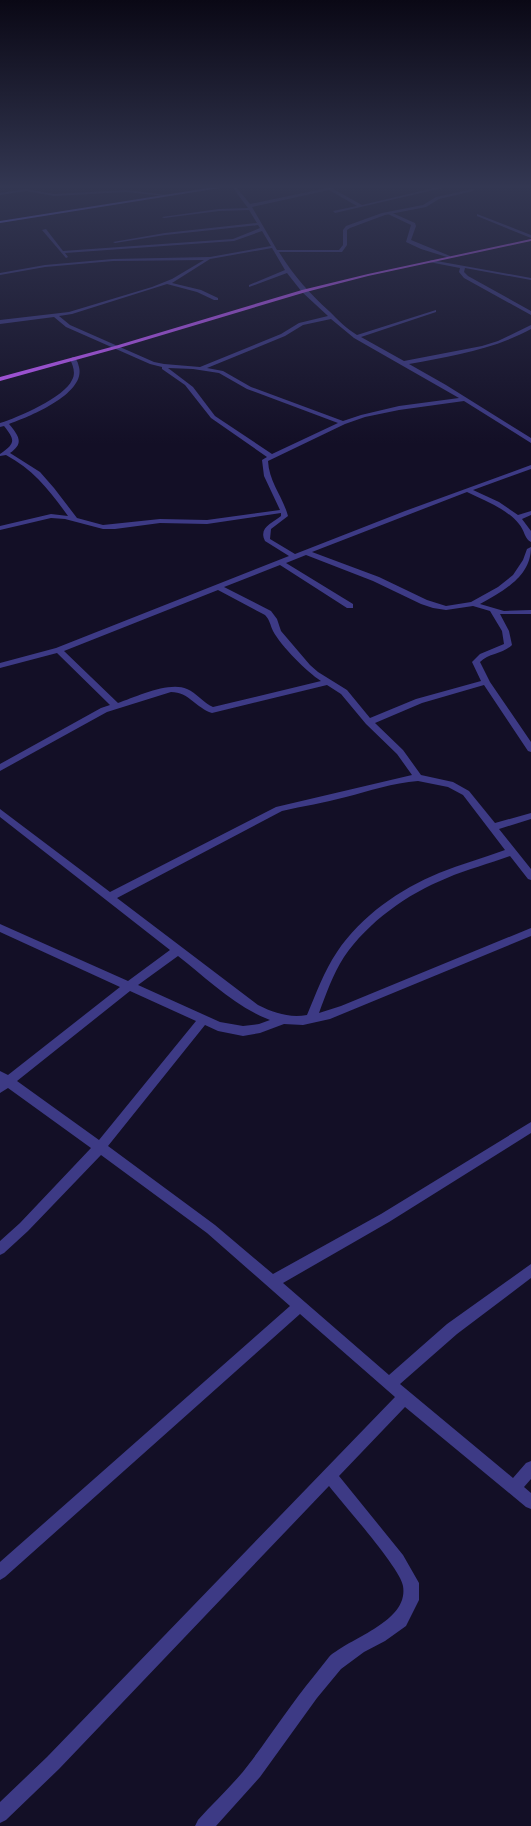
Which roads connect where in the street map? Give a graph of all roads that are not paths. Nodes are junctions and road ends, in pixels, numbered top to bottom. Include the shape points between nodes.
1 (184, 273) edge
2 (283, 273) edge
3 (290, 273) edge
4 (376, 273) edge
5 (462, 273) edge
6 (502, 273) edge
7 (531, 275) edge
8 (523, 277) junction
9 (531, 279) edge
10 (168, 283) junction
11 (251, 286) dead end
12 (304, 291) junction
13 (216, 299) dead end
14 (434, 311) dead end
15 (530, 311) edge
16 (56, 316) junction
17 (331, 317) junction
18 (0, 322) edge
19 (531, 327) edge
20 (356, 337) junction
21 (117, 347) junction
22 (74, 359) junction
23 (403, 363) junction
24 (158, 365) junction
25 (202, 368) junction
26 (0, 379) edge
27 (464, 399) junction
28 (343, 423) junction
29 (3, 425) edge
30 (531, 430) edge
31 (521, 434) junction
32 (531, 441) edge
33 (3, 454) edge
34 (270, 456) junction
35 (531, 467) edge
36 (468, 490) junction
37 (284, 511) junction
38 (531, 513) edge
39 (518, 518) junction
40 (74, 519) junction
41 (0, 528) edge
42 (531, 540) edge
43 (531, 549) edge
44 (306, 552) junction
45 (295, 557) junction
46 (280, 562) junction
47 (218, 587) junction
48 (473, 604) junction
49 (350, 606) dead end
50 (494, 611) junction
51 (531, 612) edge
52 (59, 650) junction
53 (0, 666) edge
54 (328, 682) junction
55 (486, 682) junction
56 (116, 706) junction
57 (369, 722) junction
58 (531, 749) edge
59 (0, 768) edge
60 (418, 778) junction
61 (0, 812) edge
62 (531, 816) edge
63 (493, 827) junction
64 (512, 852) junction
65 (531, 876) edge
66 (110, 897) junction
67 (0, 928) edge
68 (531, 932) edge
69 (178, 950) junction
70 (129, 986) junction
71 (312, 1018) junction
72 (204, 1019) junction
73 (281, 1020) junction
74 (3, 1082) edge
75 (531, 1127) edge
76 (100, 1147) junction
77 (0, 1249) edge
78 (531, 1270) edge
79 (271, 1282) junction
80 (299, 1306) junction
81 (389, 1384) junction
82 (405, 1397) junction
83 (531, 1468) edge
84 (330, 1476) junction
85 (514, 1488) junction
86 (531, 1502) edge
87 (0, 1572) edge
88 (0, 1814) edge
89 (204, 1826) edge

1 - 10 street
2 - 11 street
3 - 12 street
4 - 12 main road
5 - 15 street
6 - 8 street
7 - 8 street
8 - 9 street
10 - 13 street via 199,291
10 - 16 street
12 - 17 street
12 - 21 main road
14 - 20 street
16 - 18 street
16 - 21 street via 68,326
17 - 20 street
17 - 25 street via 301,324 283,335
19 - 23 street via 472,351
20 - 23 street
21 - 22 main road
21 - 24 street
22 - 26 main road
22 - 29 street via 77,370 74,384 23,417
23 - 27 street
24 - 25 street
24 - 34 street via 185,381 213,417
25 - 28 street via 221,372 249,388
27 - 28 street via 380,411
27 - 31 street
28 - 34 street
29 - 33 street via 15,436 16,442
30 - 31 street
31 - 32 street
33 - 40 street via 21,460 39,474
34 - 37 street via 266,460 266,471 272,490
35 - 36 street
36 - 39 street
36 - 44 street
37 - 40 street via 207,522 167,520 115,527 103,527
37 - 45 street via 285,516 266,529 265,534 267,540
38 - 39 street
39 - 42 street via 529,532
40 - 41 street via 51,516
43 - 48 street via 526,562 514,579
44 - 45 street
44 - 48 street via 436,606 446,608
45 - 46 street
46 - 47 street
46 - 49 street
47 - 52 street
47 - 54 street via 268,613 282,637 315,674
48 - 50 street
50 - 51 street
50 - 55 street via 505,629 508,645 504,649 479,658 476,662
52 - 53 street
52 - 56 street
54 - 56 street via 212,710 179,688
54 - 57 street via 344,692
55 - 57 street via 419,701
55 - 58 street
56 - 59 street via 91,716
57 - 60 street via 400,752
60 - 63 street via 450,784 466,793
60 - 66 street via 279,809
61 - 66 street
62 - 63 street
63 - 64 street
64 - 65 street
64 - 71 street via 436,879 384,909 345,948
66 - 69 street
67 - 70 street
68 - 71 street via 388,993 326,1016
69 - 70 street
69 - 73 street via 260,1012
70 - 72 street
70 - 74 street
71 - 73 street
72 - 73 street via 218,1026 243,1031
72 - 76 street
74 - 76 street
75 - 79 street via 385,1218
76 - 77 street
76 - 79 street via 211,1229
78 - 81 street via 452,1329
79 - 80 street
80 - 81 street
80 - 87 street
81 - 82 street
82 - 84 street
82 - 85 street
83 - 85 street
84 - 88 street
84 - 89 street via 398,1560 411,1583 411,1600 400,1620 336,1663 311,1692 254,1771
85 - 86 street

